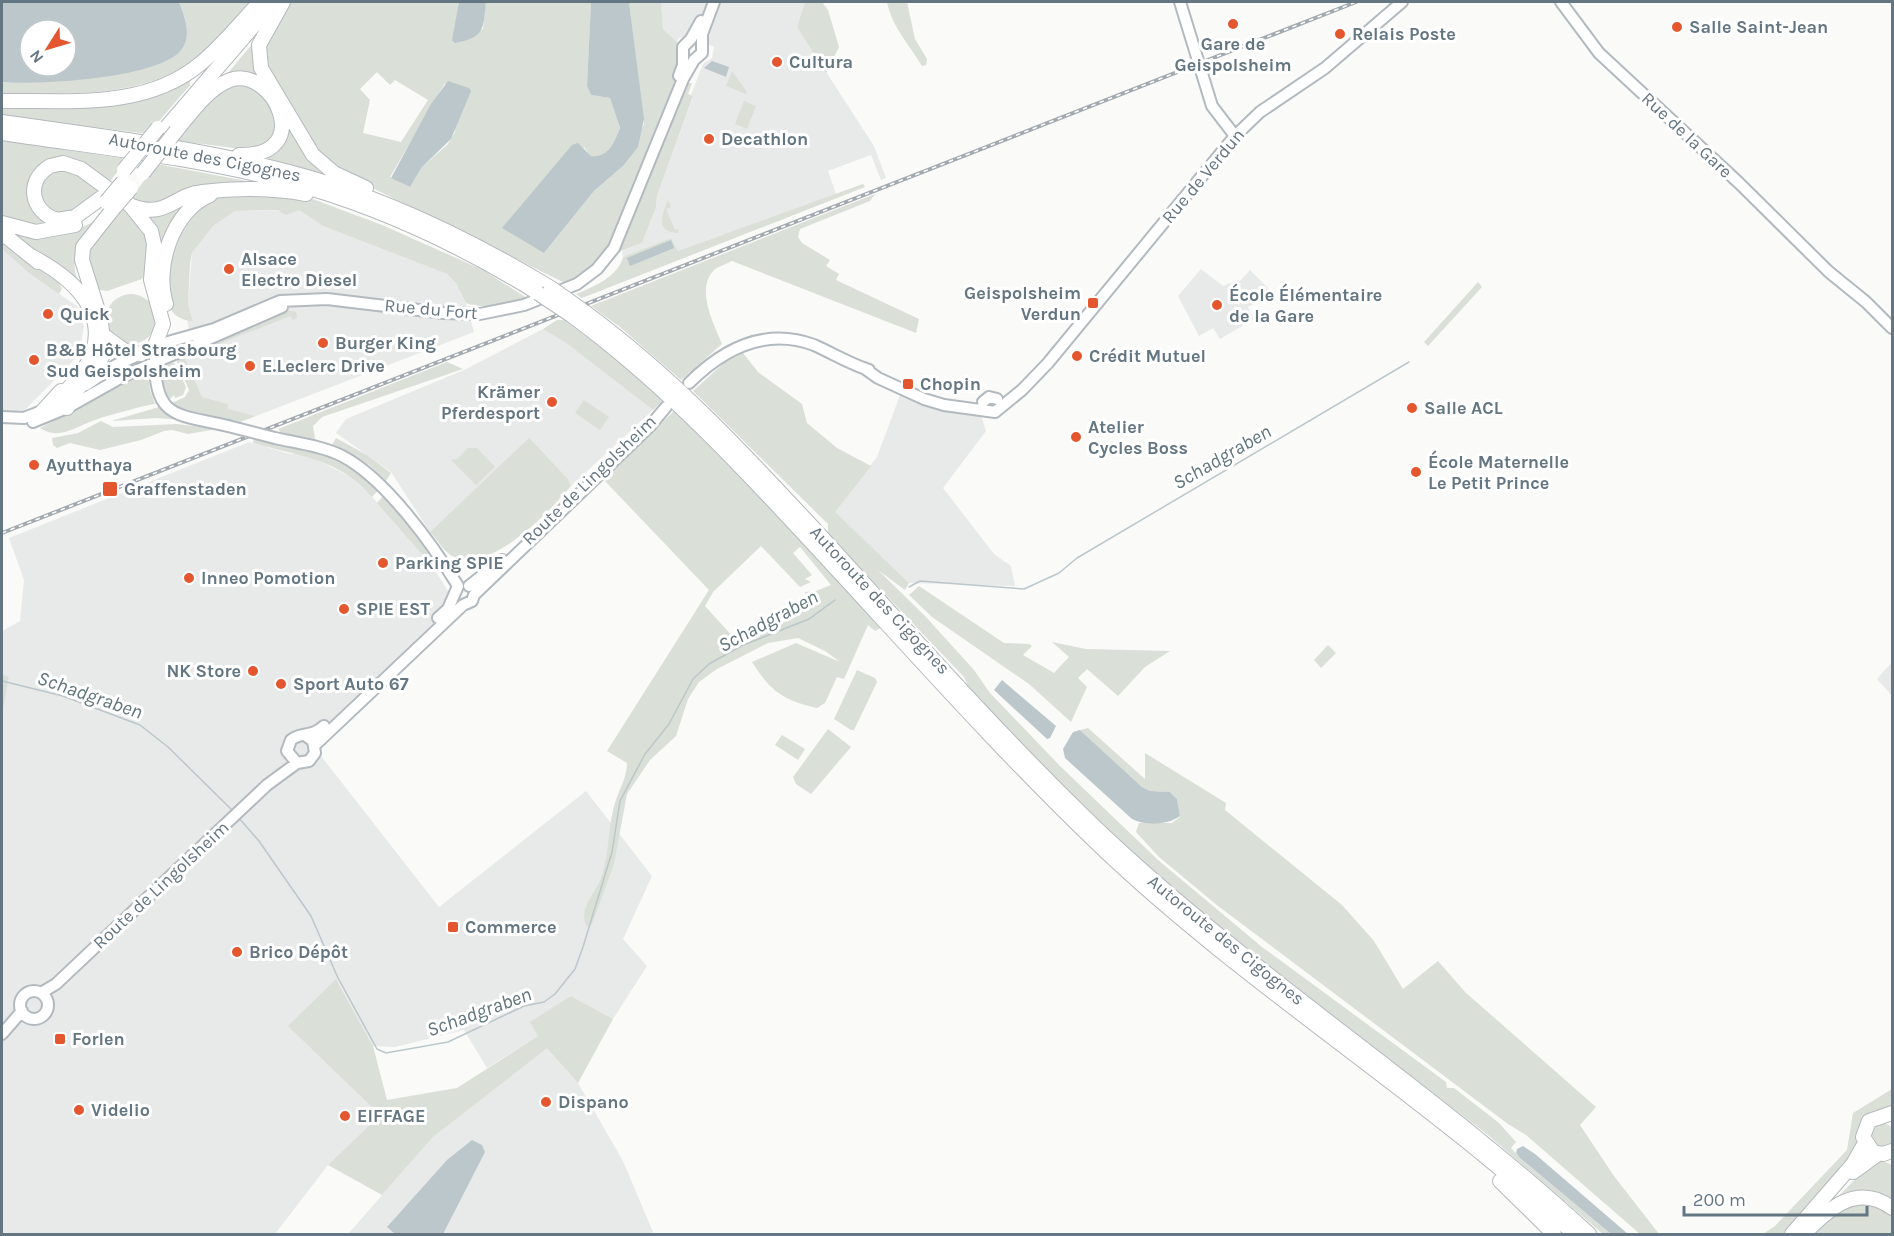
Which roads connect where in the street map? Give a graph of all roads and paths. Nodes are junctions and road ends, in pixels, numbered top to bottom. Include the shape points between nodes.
1 (260, 2) edge
2 (265, 2) edge
3 (274, 2) edge
4 (283, 2) edge
5 (709, 2) edge
6 (714, 2) edge
7 (1182, 2) edge
8 (1402, 2) edge
9 (1561, 2) edge
10 (696, 41) junction
11 (683, 54) junction
12 (694, 60) junction
13 (2, 101) edge
14 (190, 114) junction
15 (668, 114) junction
16 (2, 122) edge
17 (166, 129) junction
18 (2, 133) edge
19 (1235, 136) junction
20 (77, 139) junction
21 (232, 159) junction
22 (224, 190) junction
23 (326, 194) junction
24 (107, 203) junction
25 (130, 206) junction
26 (2, 223) edge
27 (2, 233) edge
28 (492, 254) junction
29 (31, 256) junction
30 (544, 290) junction
31 (299, 300) junction
32 (576, 312) junction
33 (1893, 328) edge
34 (103, 335) junction
35 (150, 354) junction
36 (689, 383) dead end
37 (75, 392) junction
38 (64, 404) junction
39 (41, 413) junction
40 (2, 417) edge
41 (2, 424) edge
42 (463, 594) junction
43 (306, 736) junction
44 (315, 745) junction
45 (293, 759) junction
46 (44, 996) junction
47 (24, 1014) junction
48 (1302, 1015) junction
49 (3, 1033) edge
50 (1889, 1116) edge
51 (1865, 1143) junction
52 (1887, 1155) edge
53 (1500, 1181) junction
54 (1554, 1203) junction
55 (1893, 1208) edge
56 (1554, 1234) edge
57 (1562, 1234) edge
58 (1574, 1234) edge
59 (1589, 1234) edge
60 (1597, 1234) edge
61 (1792, 1234) edge
62 (1798, 1234) edge
63 (1804, 1234) edge

1 - 13 highway via 200,64 161,87 113,99
2 - 17 highway
3 - 17 highway
4 - 14 highway via 209,86
4 - 28 highway via 261,36 259,60 312,155 334,173 479,242
5 - 10 main road, Rue du Fort
6 - 10 main road, Rue du Fort
7 - 19 main road via 1193,26 1197,56 1214,110
8 - 19 main road, Rue de Verdun via 1325,68 1260,112
9 - 33 main road, Rue de la Gare via 1599,53 1820,261 1858,291
10 - 11 main road, Rue du Fort via 684,44
10 - 12 main road, Rue du Fort via 702,53
11 - 12 main road
11 - 15 main road, Rue du Fort
12 - 15 main road, Rue du Fort
14 - 17 highway
14 - 21 highway via 213,91 233,79 253,80 266,90 282,118 280,141 258,154
15 - 31 main road, Rue du Fort via 614,248 597,269 577,284 524,305 480,314 342,300
16 - 20 highway
17 - 24 highway, bridge
18 - 20 highway
19 - 36 main road, Rue de Verdun via 1048,363 1032,380 998,403 993,413 983,405 935,403 794,339 760,340 739,346 717,357
20 - 21 highway, Autoroute des Cigognes
20 - 23 highway, Autoroute des Cigognes via 252,173
21 - 28 highway, Autoroute des Cigognes via 291,172 413,214
22 - 23 highway
22 - 25 highway via 196,193 157,211
22 - 35 highway via 195,203 175,230 162,272 168,331
23 - 30 highway, Autoroute des Cigognes via 450,243
24 - 25 highway via 75,218 57,220 39,209 35,181 50,166 70,164
24 - 26 highway via 86,220 54,231 27,231
24 - 34 highway via 83,248 82,260
25 - 35 highway via 150,231 154,244 151,280 162,324
27 - 29 highway
28 - 30 highway, Autoroute des Cigognes
29 - 38 highway via 81,292 94,314 93,354
29 - 39 highway via 78,296 90,315 87,353
30 - 32 highway, Autoroute des Cigognes, bridge
31 - 35 main road
31 - 35 main road, Rue du Fort via 268,304 178,338
32 - 48 highway, Autoroute des Cigognes via 715,439 1003,748 1102,848 1191,927
32 - 54 highway, Autoroute des Cigognes via 643,357 685,394 1026,758 1135,865 1224,942 1440,1107
34 - 35 highway via 125,351
34 - 37 highway via 105,351
35 - 37 main road via 116,365
35 - 38 main road via 124,376
35 - 42 main road, bridge via 162,402 179,414 341,456 365,471 442,561
37 - 38 highway
38 - 39 main road
38 - 41 main road via 25,425
39 - 40 main road via 24,418
42 - 42 main road, Route de Lingolsheim via 520,547 566,503 636,429 666,407 650,426
42 - 43 main road, Route de Lingolsheim via 316,734
42 - 44 main road, Route de Lingolsheim
43 - 44 main road
43 - 45 main road via 299,735 287,747
44 - 45 main road via 312,759 305,763
45 - 46 main road, Route de Lingolsheim
46 - 47 main road via 32,992 24,995 20,1003
46 - 47 main road via 48,1008 43,1015 35,1019
47 - 49 main road
48 - 53 highway
48 - 58 highway, Autoroute des Cigognes via 1438,1119
50 - 51 highway via 1875,1118 1866,1126
51 - 52 highway
51 - 61 highway via 1853,1164
52 - 62 highway via 1851,1174
53 - 56 highway
53 - 57 highway
54 - 59 highway, Autoroute des Cigognes
54 - 60 highway
55 - 63 highway via 1874,1198 1849,1199 1830,1208

